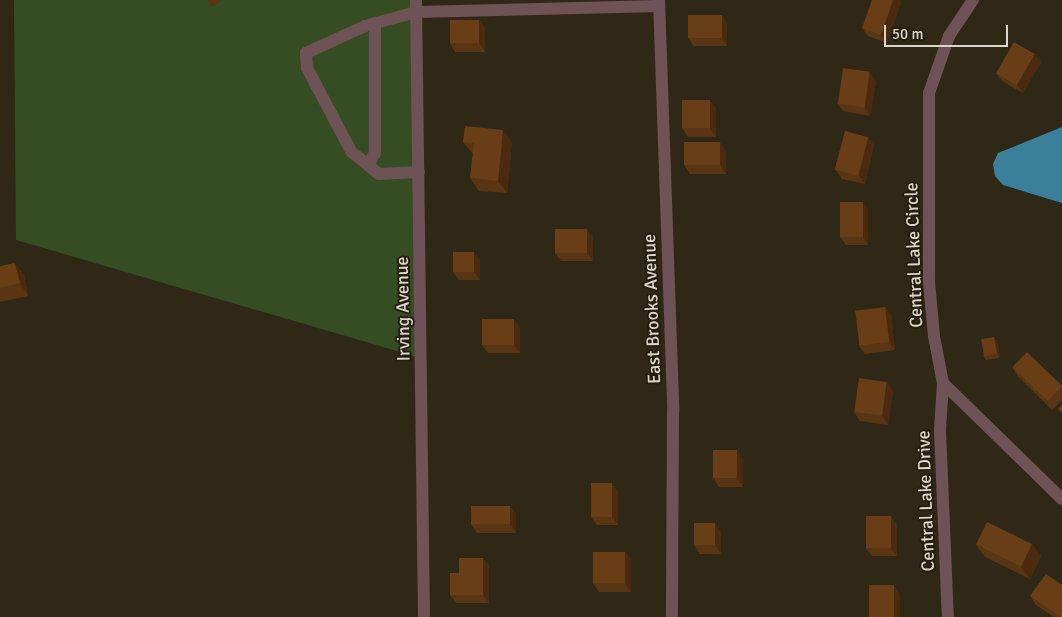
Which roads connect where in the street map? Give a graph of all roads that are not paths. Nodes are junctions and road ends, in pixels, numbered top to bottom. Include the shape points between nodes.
1 (973, 0) edge
2 (659, 3) edge
3 (416, 6) edge
4 (376, 23) junction
5 (368, 165) junction
6 (419, 172) junction
7 (943, 383) junction
8 (1062, 499) edge
9 (424, 617) edge
10 (672, 617) edge
11 (948, 617) edge

1 - 7 street, Central Lake Circle via 949,36 929,93 929,282
2 - 3 street
2 - 10 street, East Brooks Avenue via 673,411
3 - 4 street
3 - 6 street, Irving Avenue
4 - 5 street via 375,153
4 - 5 street via 306,53 307,68 351,151
5 - 6 street via 378,174
6 - 9 street, Irving Avenue
7 - 8 street
7 - 11 street, Central Lake Drive via 940,430

